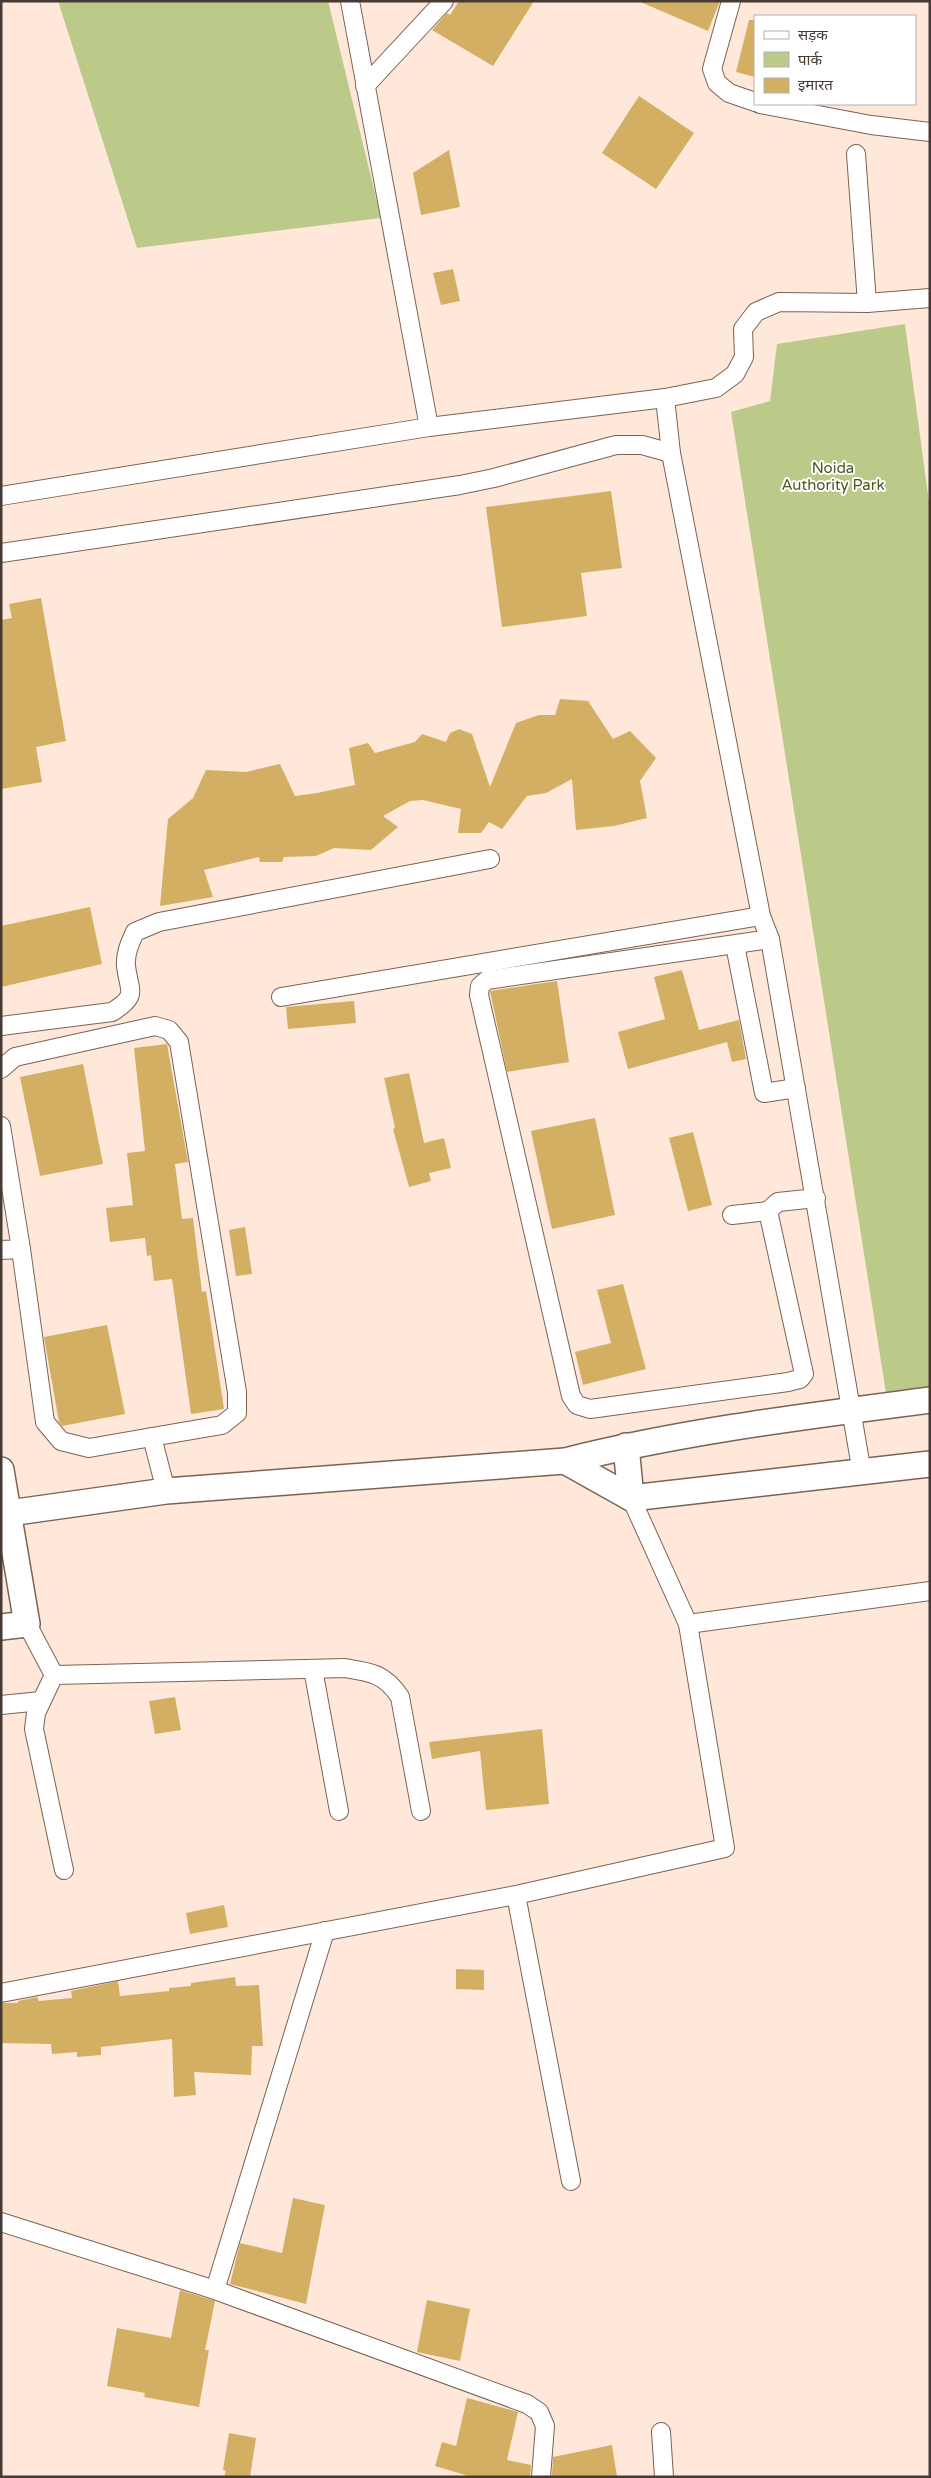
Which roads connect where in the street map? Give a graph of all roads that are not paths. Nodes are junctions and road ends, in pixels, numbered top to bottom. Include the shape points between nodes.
1 (350, 1) edge
2 (444, 1) edge
3 (731, 1) edge
4 (365, 86) junction
5 (754, 102) edge
6 (765, 105) edge
7 (930, 132) edge
8 (856, 154) dead end
9 (930, 298) edge
10 (868, 303) junction
11 (665, 398) junction
12 (429, 427) junction
13 (672, 453) junction
14 (1, 496) edge
15 (1, 553) edge
16 (490, 859) dead end
17 (760, 916) junction
18 (770, 939) junction
19 (735, 944) junction
20 (281, 998) dead end
21 (1, 1026) edge
22 (1, 1069) edge
23 (796, 1088) junction
24 (1, 1126) edge
25 (816, 1198) junction
26 (768, 1211) junction
27 (732, 1215) dead end
28 (21, 1249) junction
29 (1, 1250) edge
30 (930, 1400) edge
31 (853, 1409) junction
32 (152, 1436) junction
33 (626, 1446) junction
34 (565, 1461) junction
35 (930, 1464) edge
36 (1, 1470) edge
37 (862, 1473) junction
38 (166, 1491) junction
39 (631, 1498) junction
40 (5, 1514) edge
41 (10, 1571) edge
42 (930, 1591) edge
43 (27, 1624) junction
44 (688, 1624) junction
45 (1, 1627) edge
46 (313, 1668) junction
47 (54, 1675) junction
48 (41, 1701) junction
49 (1, 1705) edge
50 (339, 1811) dead end
51 (421, 1811) dead end
52 (64, 1870) dead end
53 (516, 1895) junction
54 (325, 1931) junction
55 (1, 1993) edge
56 (570, 2181) dead end
57 (1, 2222) edge
58 (215, 2290) junction
59 (661, 2432) dead end
60 (541, 2477) edge
61 (664, 2477) edge

1 - 4 street
2 - 4 street
3 - 5 street via 712,69 717,83 729,94
4 - 12 street
6 - 7 street via 871,125
8 - 10 street
9 - 10 street
10 - 11 street via 779,302 756,312 743,329 744,357 735,374 716,388
11 - 12 street
11 - 13 street
12 - 14 street
13 - 15 street via 642,445 616,445 460,485
13 - 17 street
16 - 21 street via 159,922 135,932 128,947 126,966 132,989 126,1004 112,1012
17 - 18 street
17 - 20 street
18 - 19 street
18 - 23 street
19 - 23 street via 764,1093
19 - 26 street via 487,980 480,986 571,1396 577,1405 590,1409 800,1379 804,1374
22 - 32 street via 15,1057 156,1026 169,1030 180,1042 237,1392 237,1413 222,1425
23 - 25 street
24 - 28 street
25 - 26 street via 778,1202
25 - 31 street
26 - 27 street
28 - 29 street
28 - 32 street via 45,1422 61,1441 89,1448
30 - 31 street
31 - 33 street
31 - 37 street
32 - 38 street
33 - 34 street
33 - 39 street
34 - 38 street
34 - 39 street
35 - 37 street
36 - 40 street
37 - 39 street
38 - 40 street
39 - 44 street
40 - 41 street
41 - 43 street
42 - 44 street
43 - 45 street
43 - 47 street
44 - 53 street via 725,1848
46 - 47 street
46 - 50 street
46 - 51 street via 364,1671 381,1676 392,1684 400,1697
47 - 48 street
48 - 49 street
48 - 52 street via 34,1729
53 - 54 street
53 - 56 street
54 - 55 street
54 - 58 street
57 - 58 street
58 - 60 street via 527,2404 539,2412 545,2426
59 - 61 street

